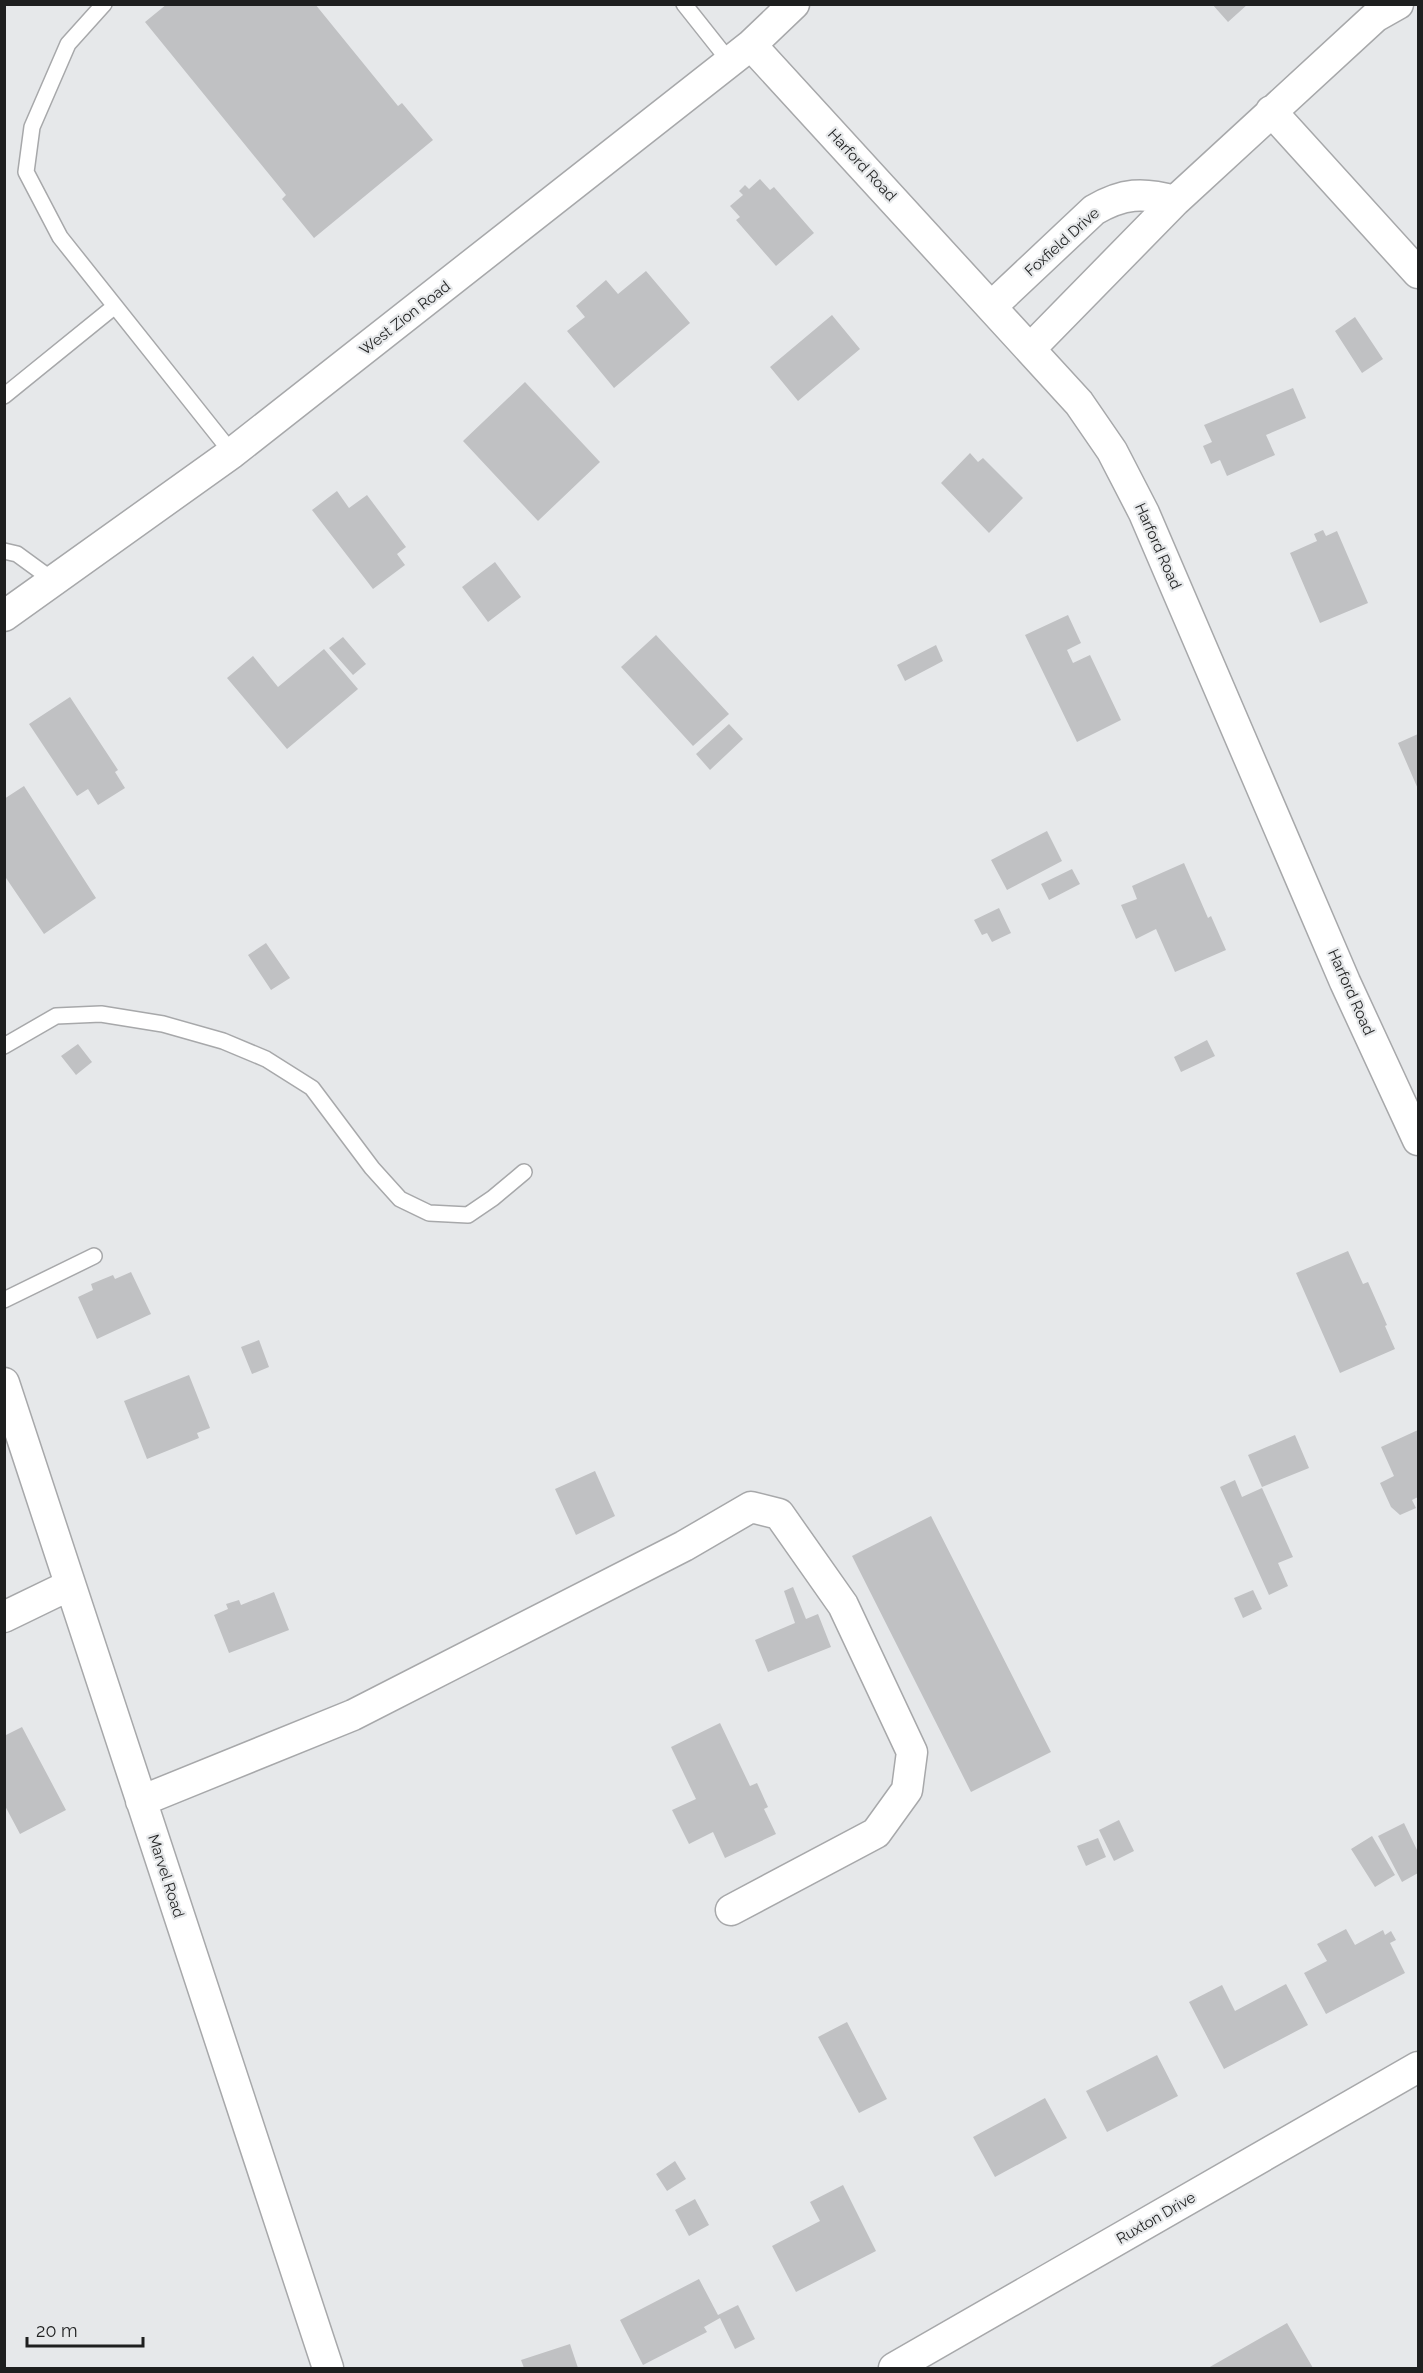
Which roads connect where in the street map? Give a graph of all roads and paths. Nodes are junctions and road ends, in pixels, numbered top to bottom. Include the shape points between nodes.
1 (104, 4) edge
2 (684, 4) edge
3 (794, 4) edge
4 (1398, 4) edge
5 (741, 53) junction
6 (1271, 111) junction
7 (1175, 201) junction
8 (1419, 273) edge
9 (115, 306) junction
10 (992, 306) junction
11 (1031, 348) junction
12 (4, 396) edge
13 (232, 453) junction
14 (4, 551) edge
15 (54, 581) junction
16 (4, 616) edge
17 (4, 1046) edge
18 (1419, 1140) edge
19 (524, 1172) dead end
20 (94, 1256) dead end
21 (4, 1300) edge
22 (4, 1383) edge
23 (70, 1585) junction
24 (4, 1617) edge
25 (141, 1801) junction
26 (732, 1910) dead end
27 (1419, 2067) edge
28 (328, 2368) edge
29 (894, 2368) edge

1 - 9 lane via 69,44 32,127 26,172 60,237
2 - 5 lane
3 - 5 street, West Zion Road
4 - 6 street via 1375,18
5 - 10 street, Harford Road
5 - 13 street, West Zion Road
6 - 7 street
6 - 8 street
7 - 10 street, Foxfield Drive via 1132,195 1111,200 1094,210
7 - 11 street
9 - 12 lane
9 - 13 lane
10 - 11 street, Harford Road
11 - 18 street, Harford Road via 1079,403 1112,451 1144,513 1345,982
13 - 15 street, West Zion Road
14 - 15 lane via 17,554
15 - 16 street, West Zion Road
17 - 19 lane via 56,1016 101,1014 163,1024 223,1041 266,1059 312,1088 400,1199 429,1213 468,1215
20 - 21 lane
22 - 23 street, Marvel Road
23 - 24 street
23 - 25 street, Marvel Road
25 - 26 street via 353,1715 684,1546 752,1507 778,1514 843,1605 912,1752 907,1790 876,1833
25 - 28 street, Marvel Road
27 - 29 street, Ruxton Drive

